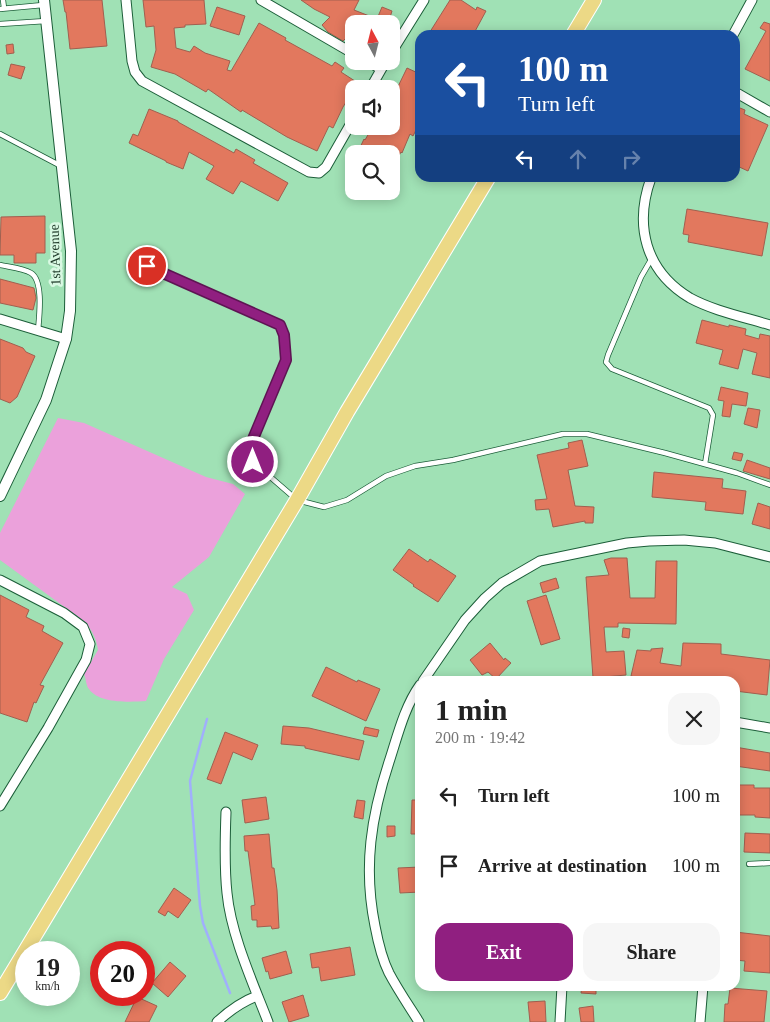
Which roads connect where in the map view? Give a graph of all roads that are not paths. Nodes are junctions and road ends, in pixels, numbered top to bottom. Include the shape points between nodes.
1 (3, 0) edge
2 (126, 0) edge
3 (261, 0) edge
4 (424, 0) edge
5 (594, 0) edge
6 (752, 0) edge
7 (44, 2) edge
8 (2, 9) edge
9 (46, 21) junction
10 (0, 24) edge
11 (576, 30) edge
12 (736, 30) edge
13 (400, 39) edge
14 (345, 49) edge
15 (740, 95) edge
16 (770, 112) edge
17 (0, 134) edge
18 (345, 134) edge
19 (62, 166) junction
20 (486, 182) edge
21 (650, 182) edge
22 (652, 257) junction
23 (131, 258) dead end
24 (0, 265) edge
25 (0, 319) edge
26 (770, 325) edge
27 (38, 331) junction
28 (66, 340) junction
29 (706, 464) junction
30 (770, 485) edge
31 (0, 496) edge
32 (297, 500) junction
33 (770, 557) edge
34 (0, 580) edge
35 (426, 676) edge
36 (415, 696) edge
37 (740, 723) edge
38 (770, 728) edge
39 (0, 806) edge
40 (226, 812) dead end
41 (770, 863) edge
42 (749, 864) dead end
43 (562, 991) edge
44 (703, 991) edge
45 (0, 993) edge
46 (257, 996) junction
47 (217, 1022) edge
48 (268, 1022) edge
49 (419, 1022) edge
50 (560, 1022) edge
51 (700, 1022) edge

1 - 8 lane
2 - 18 street via 132,61 142,81 309,172 319,173 326,167
3 - 14 street
4 - 13 street
5 - 11 main road
6 - 12 street
7 - 8 lane
7 - 9 street, 1st Avenue
9 - 10 lane
9 - 19 street, 1st Avenue
15 - 16 street
17 - 19 lane
19 - 28 street, 1st Avenue via 71,251
20 - 32 main road
21 - 22 street via 642,226
22 - 26 street via 671,284 691,298
22 - 29 lane via 606,362 612,369 709,408 713,415
23 - 32 lane via 280,325 286,360 250,446 253,462
24 - 27 lane via 30,273 36,278 39,289
25 - 27 street
27 - 28 street
28 - 31 street, 1st Avenue via 46,400
29 - 30 lane
29 - 32 lane via 587,434 563,434 415,466 386,476 347,500 324,507
32 - 45 main road
33 - 35 street via 715,543 684,540 627,543 540,561 502,583 485,598 465,620
34 - 39 street via 64,613 83,627 90,644 86,660
36 - 49 street via 401,725 379,792 370,838 368,871 378,944 389,973
37 - 38 street
40 - 46 street via 227,895
41 - 42 lane
43 - 50 street
44 - 51 street
46 - 47 street via 229,1010
46 - 48 street

